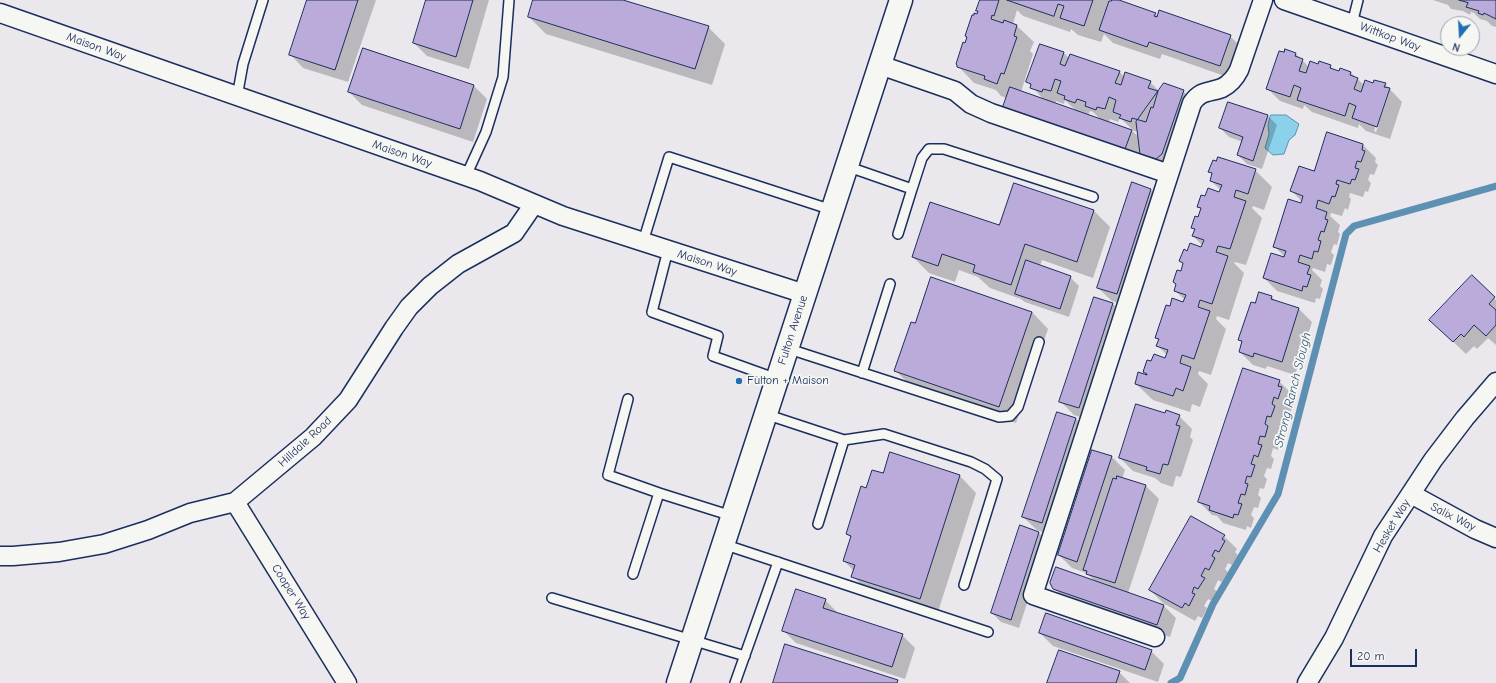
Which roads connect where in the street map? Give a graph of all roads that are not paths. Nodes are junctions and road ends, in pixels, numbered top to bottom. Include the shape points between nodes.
1 (263, 0) edge
2 (509, 0) edge
3 (901, 0) edge
4 (1263, 0) edge
5 (1284, 0) edge
6 (1358, 0) edge
7 (0, 13) edge
8 (1352, 24) junction
9 (880, 65) junction
10 (1496, 74) edge
11 (236, 97) junction
12 (846, 166) junction
13 (1169, 174) junction
14 (466, 176) junction
15 (912, 189) junction
16 (1093, 197) dead end
17 (534, 204) junction
18 (832, 210) junction
19 (898, 234) dead end
20 (643, 242) junction
21 (668, 250) junction
22 (890, 284) dead end
23 (804, 294) junction
24 (1039, 342) dead end
25 (786, 348) junction
26 (862, 373) junction
27 (777, 379) junction
28 (1496, 382) edge
29 (628, 399) dead end
30 (765, 414) junction
31 (844, 440) junction
32 (659, 493) junction
33 (1411, 494) junction
34 (235, 502) junction
35 (732, 516) junction
36 (818, 524) dead end
37 (1496, 538) edge
38 (723, 544) junction
39 (0, 556) edge
40 (778, 562) junction
41 (633, 574) dead end
42 (964, 585) dead end
43 (552, 598) dead end
44 (988, 632) dead end
45 (1154, 637) dead end
46 (692, 640) junction
47 (745, 656) junction
48 (347, 683) edge
49 (678, 683) edge
50 (735, 683) edge
51 (1307, 683) edge

1 - 11 lane via 242,64
2 - 14 lane via 503,77 486,132
3 - 9 main road, Fulton Avenue
4 - 13 street via 1234,78 1221,88 1202,93 1192,104
5 - 8 street, Wittkop Way
6 - 8 lane
7 - 11 street, Maison Way
8 - 10 street, Wittkop Way
9 - 12 main road, Fulton Avenue
9 - 13 street via 955,91 971,104 991,113
11 - 14 street, Maison Way
12 - 15 lane
12 - 18 main road, Fulton Avenue
13 - 45 street via 1033,595
14 - 17 street, Maison Way
15 - 16 lane via 922,158 929,149 944,149
15 - 19 lane
17 - 20 street, Maison Way
17 - 34 street, Hilldale Road via 514,233 458,264 430,286 409,307 348,400 313,437
18 - 20 lane via 669,157
18 - 23 main road, Fulton Avenue
20 - 21 street, Maison Way
21 - 23 street, Maison Way
21 - 27 lane via 652,312 718,336 712,356
22 - 26 lane
23 - 25 main road, Fulton Avenue
24 - 26 lane via 1018,407 1010,416 999,417
25 - 26 lane
25 - 27 main road, Fulton Avenue
27 - 30 main road, Fulton Avenue
28 - 33 street, Hesket Way via 1433,460
29 - 32 lane via 608,475
30 - 31 lane
30 - 35 main road, Fulton Avenue
31 - 36 lane
31 - 42 lane via 884,434 971,462 997,479
32 - 35 lane
32 - 41 lane
33 - 37 street, Salix Way
33 - 51 street, Hesket Way via 1384,536 1334,638
34 - 39 street, Hilldale Road via 190,513 104,544 59,552
34 - 48 street, Cooper Way
35 - 38 main road, Fulton Avenue
38 - 40 lane
38 - 46 main road, Fulton Avenue
40 - 44 lane
40 - 47 lane
43 - 46 lane
46 - 47 lane
46 - 49 main road, Fulton Avenue
47 - 50 lane

